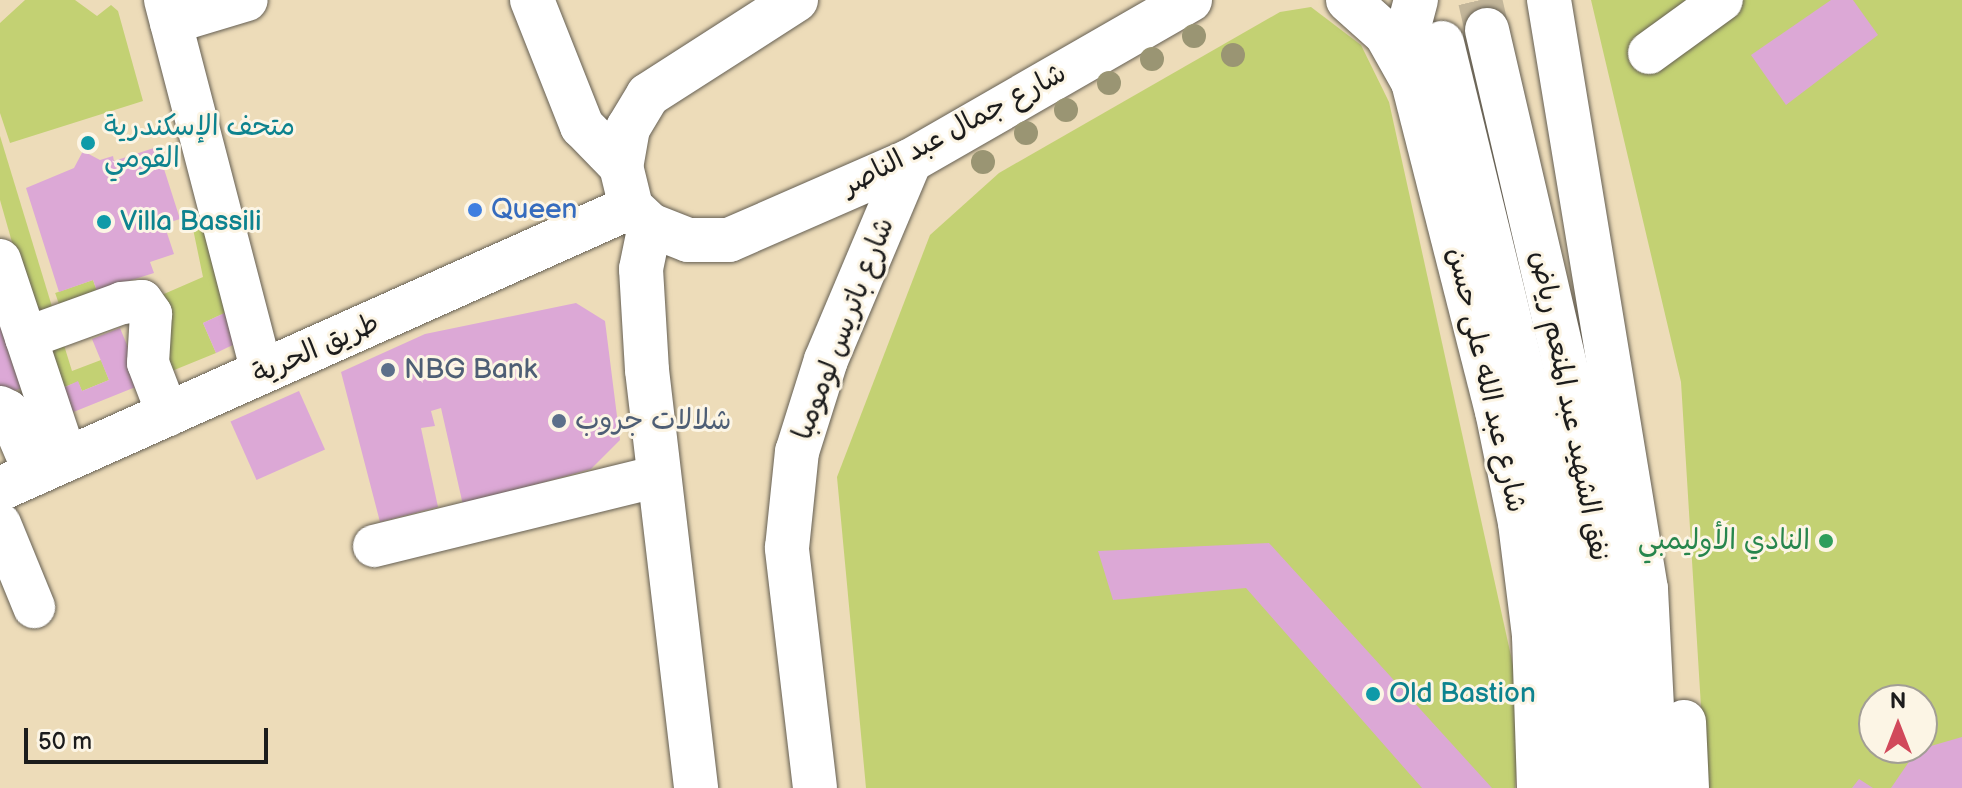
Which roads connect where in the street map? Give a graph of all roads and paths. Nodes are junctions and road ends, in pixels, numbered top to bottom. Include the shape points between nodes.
1 (247, 0) edge
2 (1190, 0) edge
3 (1348, 0) edge
4 (1416, 0) edge
5 (1722, 0) edge
6 (1549, 1) edge
7 (542, 5) edge
8 (774, 6) edge
9 (168, 12) edge
10 (1487, 30) tunnel mouth
11 (1442, 43) tunnel mouth
12 (1649, 53) dead end
13 (1413, 82) junction
14 (910, 161) junction
15 (634, 199) junction
16 (0, 260) edge
17 (1601, 295) junction
18 (26, 338) junction
19 (262, 373) junction
20 (0, 407) edge
21 (168, 415) junction
22 (34, 474) edge
23 (660, 476) junction
24 (0, 524) edge
25 (374, 546) dead end
26 (34, 607) dead end
27 (696, 788) edge
28 (815, 788) edge
29 (1539, 788) edge
30 (1574, 788) edge
31 (1615, 788) edge
32 (1656, 788) edge
33 (1687, 788) edge

1 - 9 street
2 - 14 main road, شارع جمال عبد الناصر
3 - 13 main road, شارع عبد الله على حسن via 1386,34
4 - 13 main road via 1409,26
5 - 12 street
6 - 17 main road
7 - 15 main road via 582,126
8 - 15 main road via 648,95 628,128
9 - 19 street
10 - 31 main road, نفق الشهيد عبد المنعم رياض via 1585,459 1610,643
11 - 30 main road, نفق الشهيد عبد المنعم رياض via 1542,454 1569,650
13 - 29 main road, شارع عبد الله على حسن via 1497,411 1520,523 1534,636
14 - 15 main road, شارع جمال عبد الناصر via 729,240 688,240
14 - 28 main road, شارع باتريس لومومبا via 826,360 797,452 787,548
15 - 19 main road, طريق الحرية
15 - 23 main road
16 - 18 street
17 - 32 main road via 1646,589
17 - 33 main road via 1631,366 1671,547
18 - 21 street via 122,303 142,301 151,314 148,363
18 - 22 street
19 - 21 main road, طريق الحرية
20 - 22 street via 8,411
21 - 22 main road, طريق الحرية
23 - 25 street
23 - 27 main road
24 - 26 street

